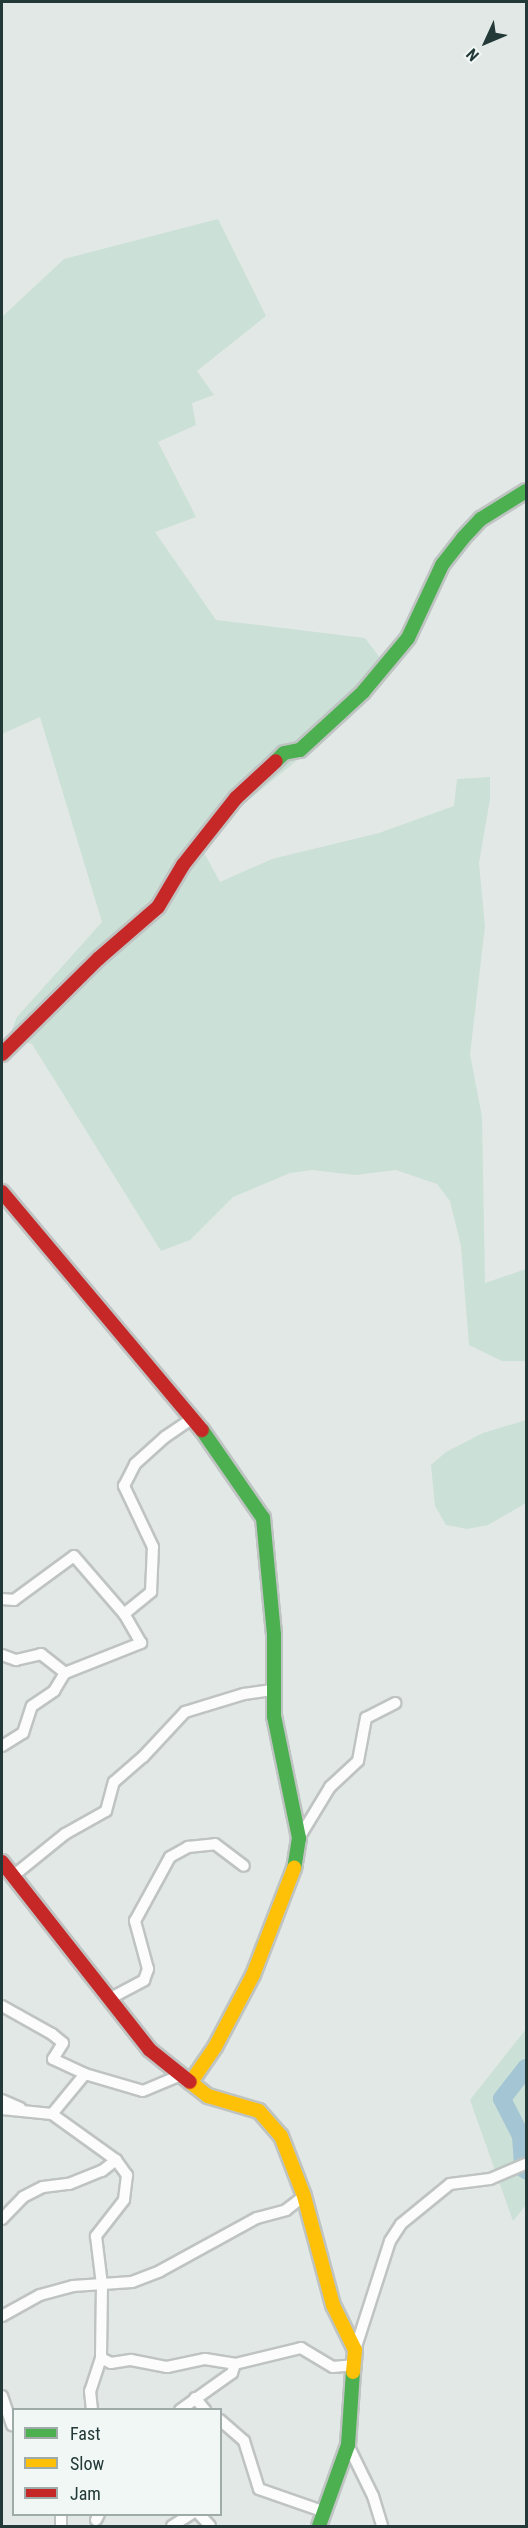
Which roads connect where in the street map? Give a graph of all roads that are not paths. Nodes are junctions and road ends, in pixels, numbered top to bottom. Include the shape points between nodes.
1 (526, 491) edge
2 (2, 1054) edge
3 (2, 1192) edge
4 (190, 1420) junction
5 (2, 1599) edge
6 (124, 1614) junction
7 (2, 1655) edge
8 (65, 1673) junction
9 (274, 1690) junction
10 (394, 1703) dead end
11 (2, 1746) edge
12 (300, 1838) junction
13 (2, 1862) edge
14 (244, 1866) dead end
15 (13, 1876) junction
16 (109, 1999) junction
17 (2, 2006) edge
18 (85, 2074) junction
19 (186, 2079) junction
20 (2, 2100) edge
21 (2, 2109) edge
22 (31, 2113) junction
23 (52, 2114) junction
24 (116, 2160) junction
25 (526, 2164) edge
26 (304, 2196) junction
27 (2, 2219) edge
28 (102, 2285) junction
29 (2, 2316) edge
30 (356, 2350) junction
31 (100, 2358) junction
32 (235, 2364) junction
33 (355, 2365) junction
34 (2, 2396) edge
35 (195, 2398) junction
36 (92, 2408) edge
37 (181, 2408) edge
38 (205, 2408) edge
39 (222, 2422) edge
40 (12, 2425) dead end
41 (348, 2445) junction
42 (325, 2512) junction
43 (188, 2516) edge
44 (172, 2526) edge
45 (319, 2526) edge
46 (382, 2526) edge

1 - 2 street via 481,519 462,538 442,564 408,638 363,692 300,750 284,753 236,798 183,866 158,907 98,959
3 - 4 street via 59,1255
4 - 6 street via 135,1464 124,1486 153,1547 153,1563 151,1592
4 - 9 street via 206,1435 263,1518 274,1635
5 - 6 street via 14,1600 74,1556
6 - 8 street via 141,1643
7 - 8 street via 16,1660 41,1654
8 - 11 street via 54,1691 32,1706 23,1733
9 - 12 street via 287,1794
9 - 15 street via 244,1694 185,1712 114,1782 106,1811 65,1834
10 - 12 street via 366,1718 358,1761 330,1786
12 - 19 street via 294,1871 253,1975 215,2047
13 - 15 street
14 - 16 street via 215,1844 188,1846 170,1857 135,1921 148,1969 144,1980
15 - 16 street
16 - 19 street via 150,2050
17 - 18 street via 63,2043 53,2059
18 - 19 street via 143,2091
18 - 23 street
19 - 26 street via 208,2096 259,2111 281,2136
20 - 22 street
21 - 22 street
22 - 23 street
23 - 24 street
24 - 27 street via 102,2171 69,2184 42,2187 23,2197
24 - 28 street via 126,2175 124,2200 96,2236
25 - 30 street via 490,2179 450,2184 401,2224 390,2241
26 - 28 street via 286,2210 257,2218 160,2271 132,2282
26 - 30 street via 333,2305
28 - 29 street via 73,2286 40,2295
28 - 31 street
30 - 33 street
31 - 32 street via 167,2367 205,2360
31 - 36 street via 90,2391
32 - 33 street via 301,2348 333,2367
32 - 35 street via 232,2373
33 - 41 street
34 - 40 street
35 - 37 street
35 - 38 street
39 - 42 street via 244,2441 259,2489
41 - 42 street
41 - 46 street via 373,2496
42 - 45 street
43 - 44 street

